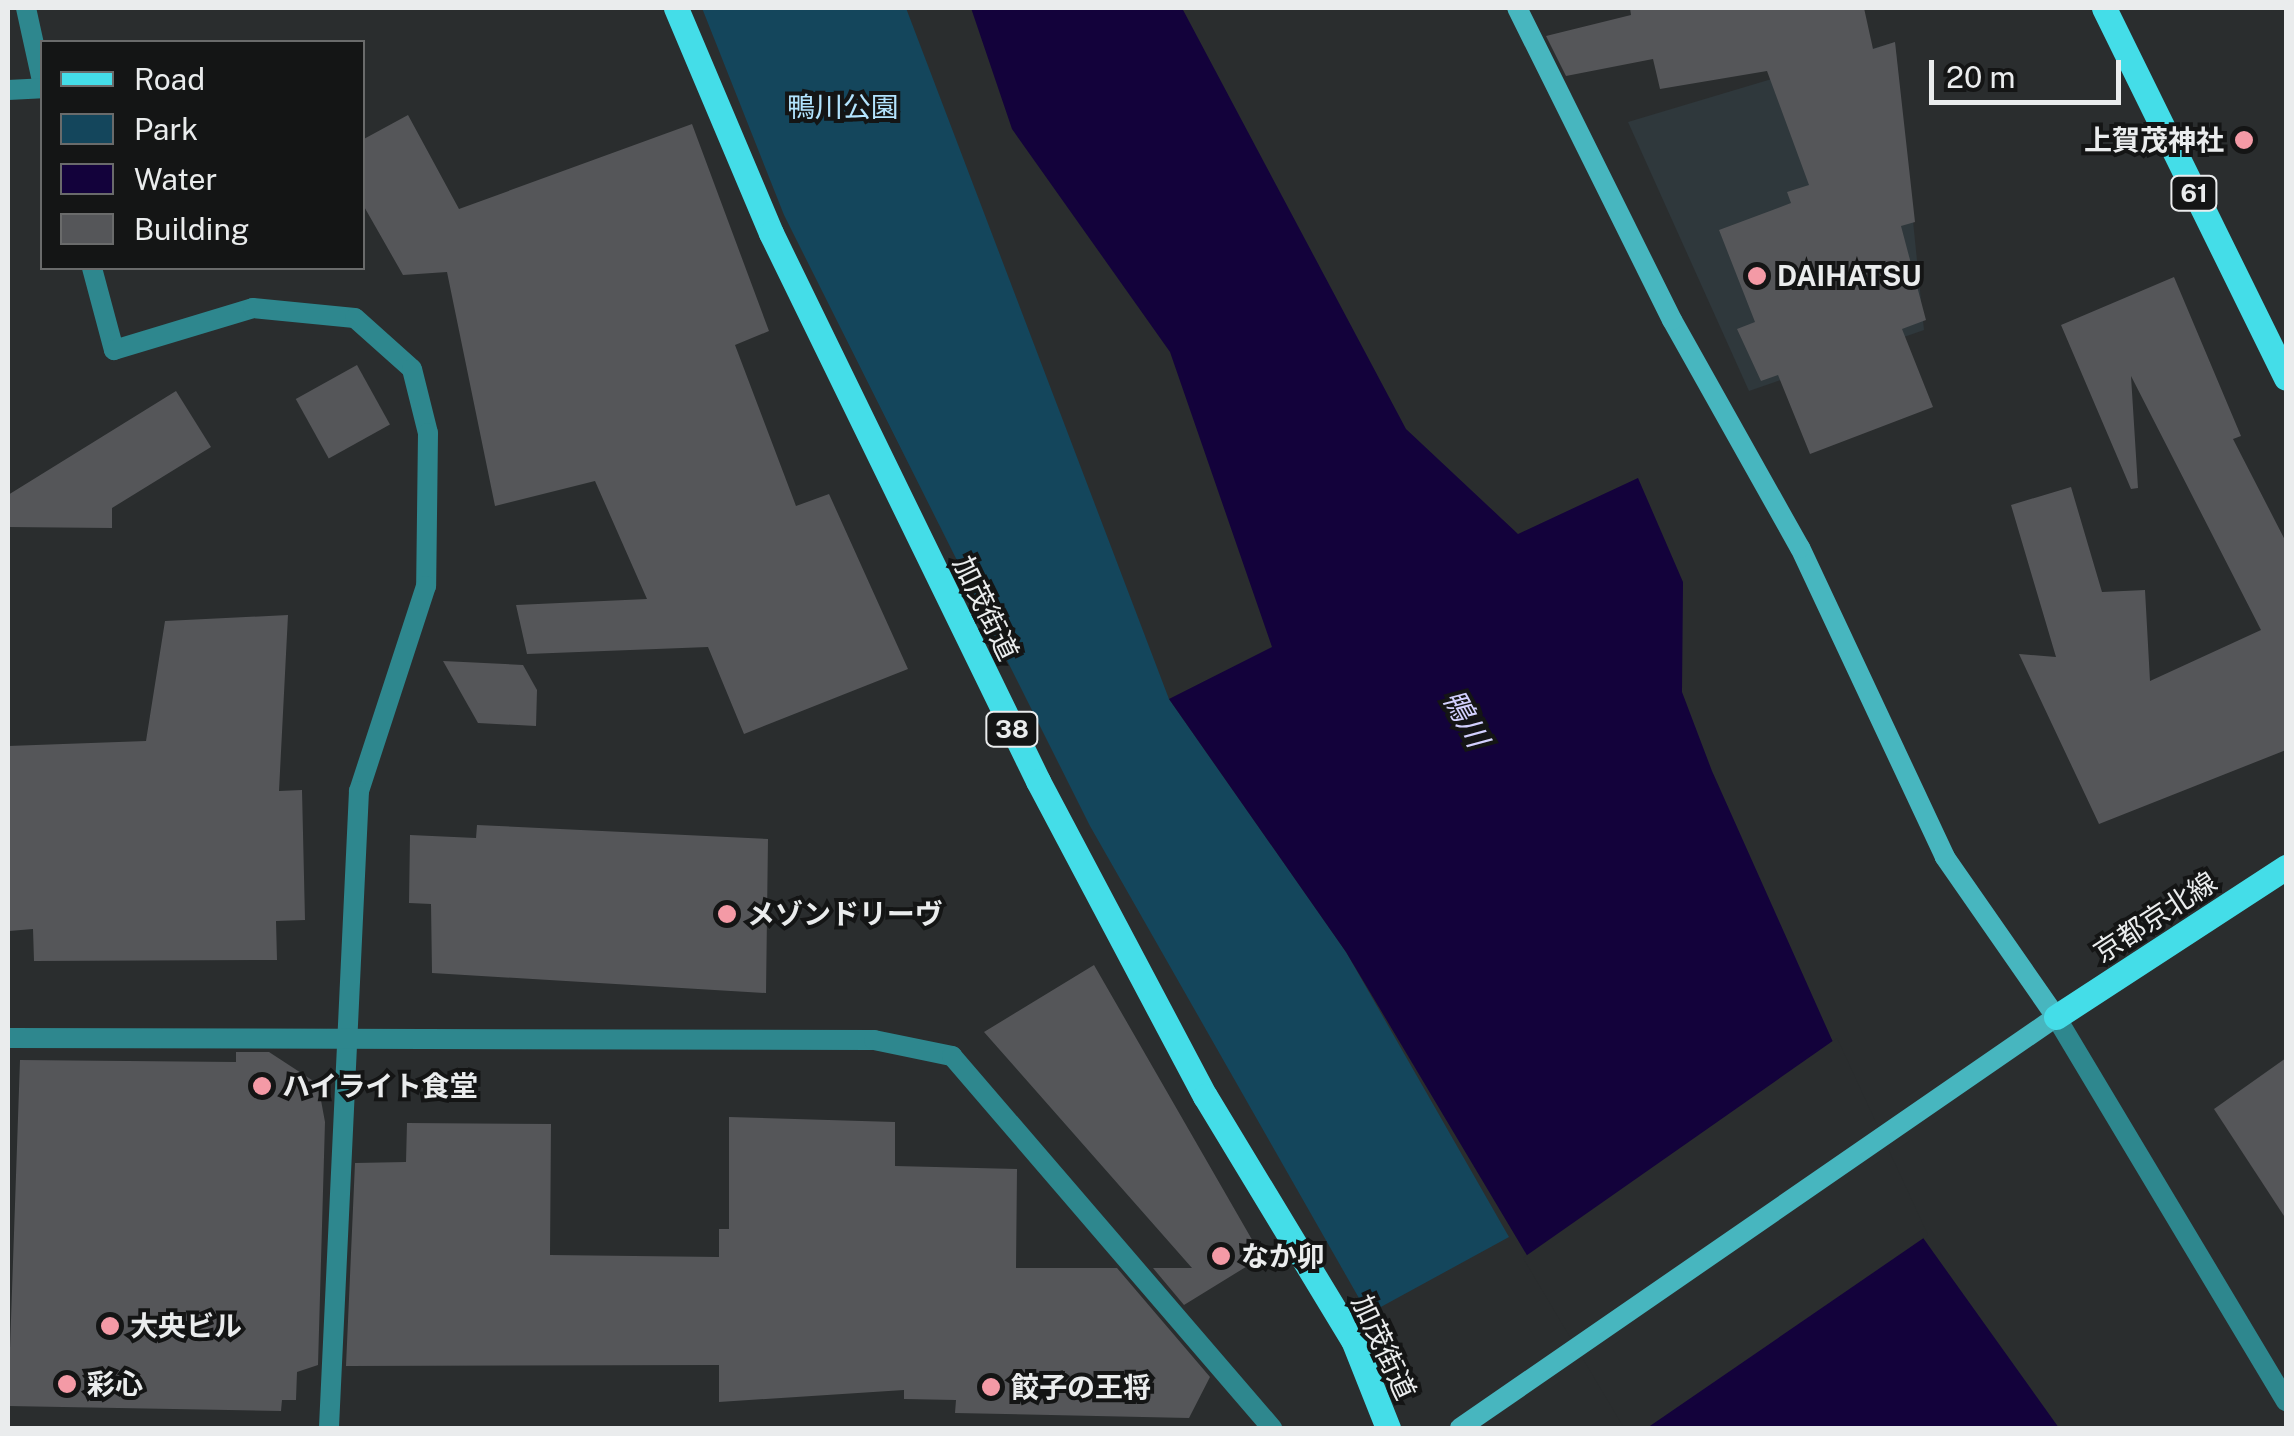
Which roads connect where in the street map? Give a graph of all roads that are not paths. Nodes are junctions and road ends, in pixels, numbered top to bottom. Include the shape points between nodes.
1 (26, 8) edge
2 (676, 8) edge
3 (1517, 8) edge
4 (2104, 8) edge
5 (40, 75) edge
6 (40, 85) edge
7 (8, 90) edge
8 (93, 270) edge
9 (2286, 378) edge
10 (2286, 867) edge
11 (2056, 1018) junction
12 (8, 1038) edge
13 (350, 1042) junction
14 (2286, 1401) edge
15 (1464, 1425) edge
16 (329, 1428) edge
17 (1272, 1428) edge
18 (1388, 1428) edge

1 - 5 street
2 - 18 main road, 加茂街道 / 38 via 771,233 1038,782 1205,1096 1353,1340
3 - 11 street via 1672,320 1800,548 1945,856
4 - 9 main road, 61
6 - 7 street
8 - 13 street via 114,350 253,308 355,318 412,370 428,433 426,586 359,791
10 - 11 main road, 京都京北線
11 - 14 street
11 - 15 street
12 - 13 street
13 - 16 street
13 - 17 street via 874,1040 952,1056

